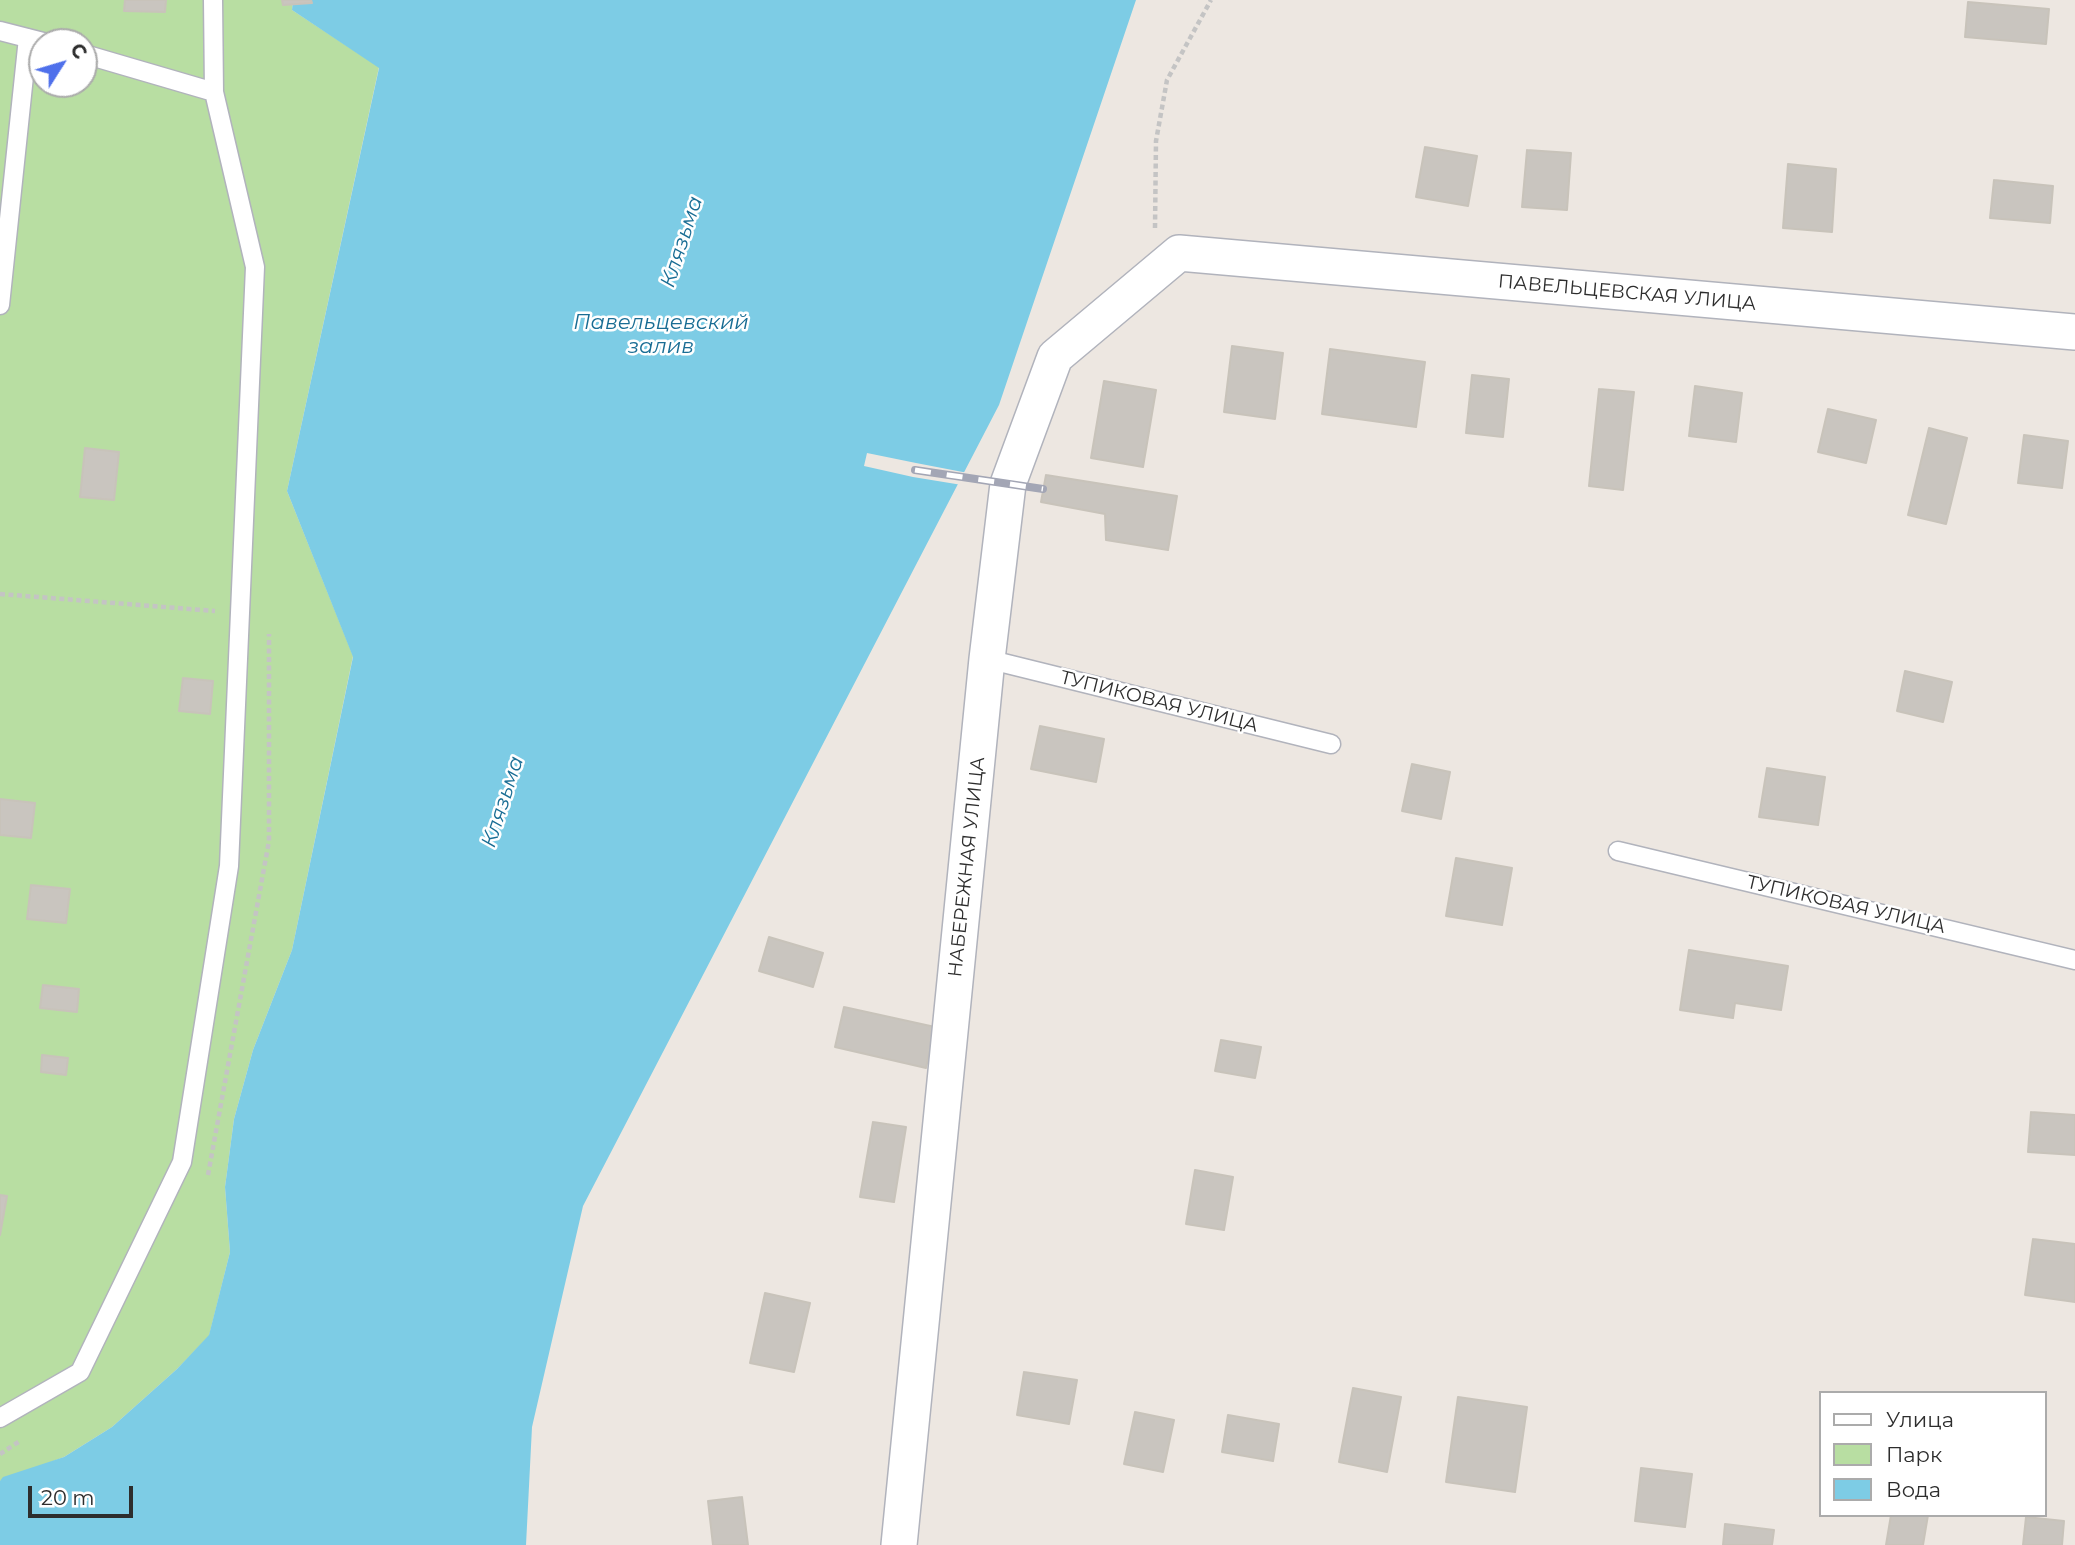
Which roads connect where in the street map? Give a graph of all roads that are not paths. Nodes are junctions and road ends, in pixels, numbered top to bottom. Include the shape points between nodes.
1 (213, 0) edge
2 (0, 31) edge
3 (28, 38) edge
4 (98, 58) edge
5 (214, 92) junction
6 (28, 93) edge
7 (1166, 264) joint
8 (0, 305) edge
9 (2075, 332) edge
10 (987, 659) junction
11 (1331, 744) dead end
12 (1618, 850) dead end
13 (2075, 960) edge
14 (0, 1418) edge
15 (899, 1545) edge

1 - 5 lane
2 - 3 lane
4 - 5 lane
5 - 14 lane via 255,267 229,866 182,1162 80,1371
6 - 8 lane
7 - 9 street, ПАВЕЛЬЦЕВСКАЯ УЛИЦА
7 - 10 street, НАБЕРЕЖНАЯ УЛИЦА via 1055,357 1008,484
10 - 11 lane, ТУПИКОВАЯ УЛИЦА
10 - 15 street, НАБЕРЕЖНАЯ УЛИЦА
12 - 13 lane, ТУПИКОВАЯ УЛИЦА

